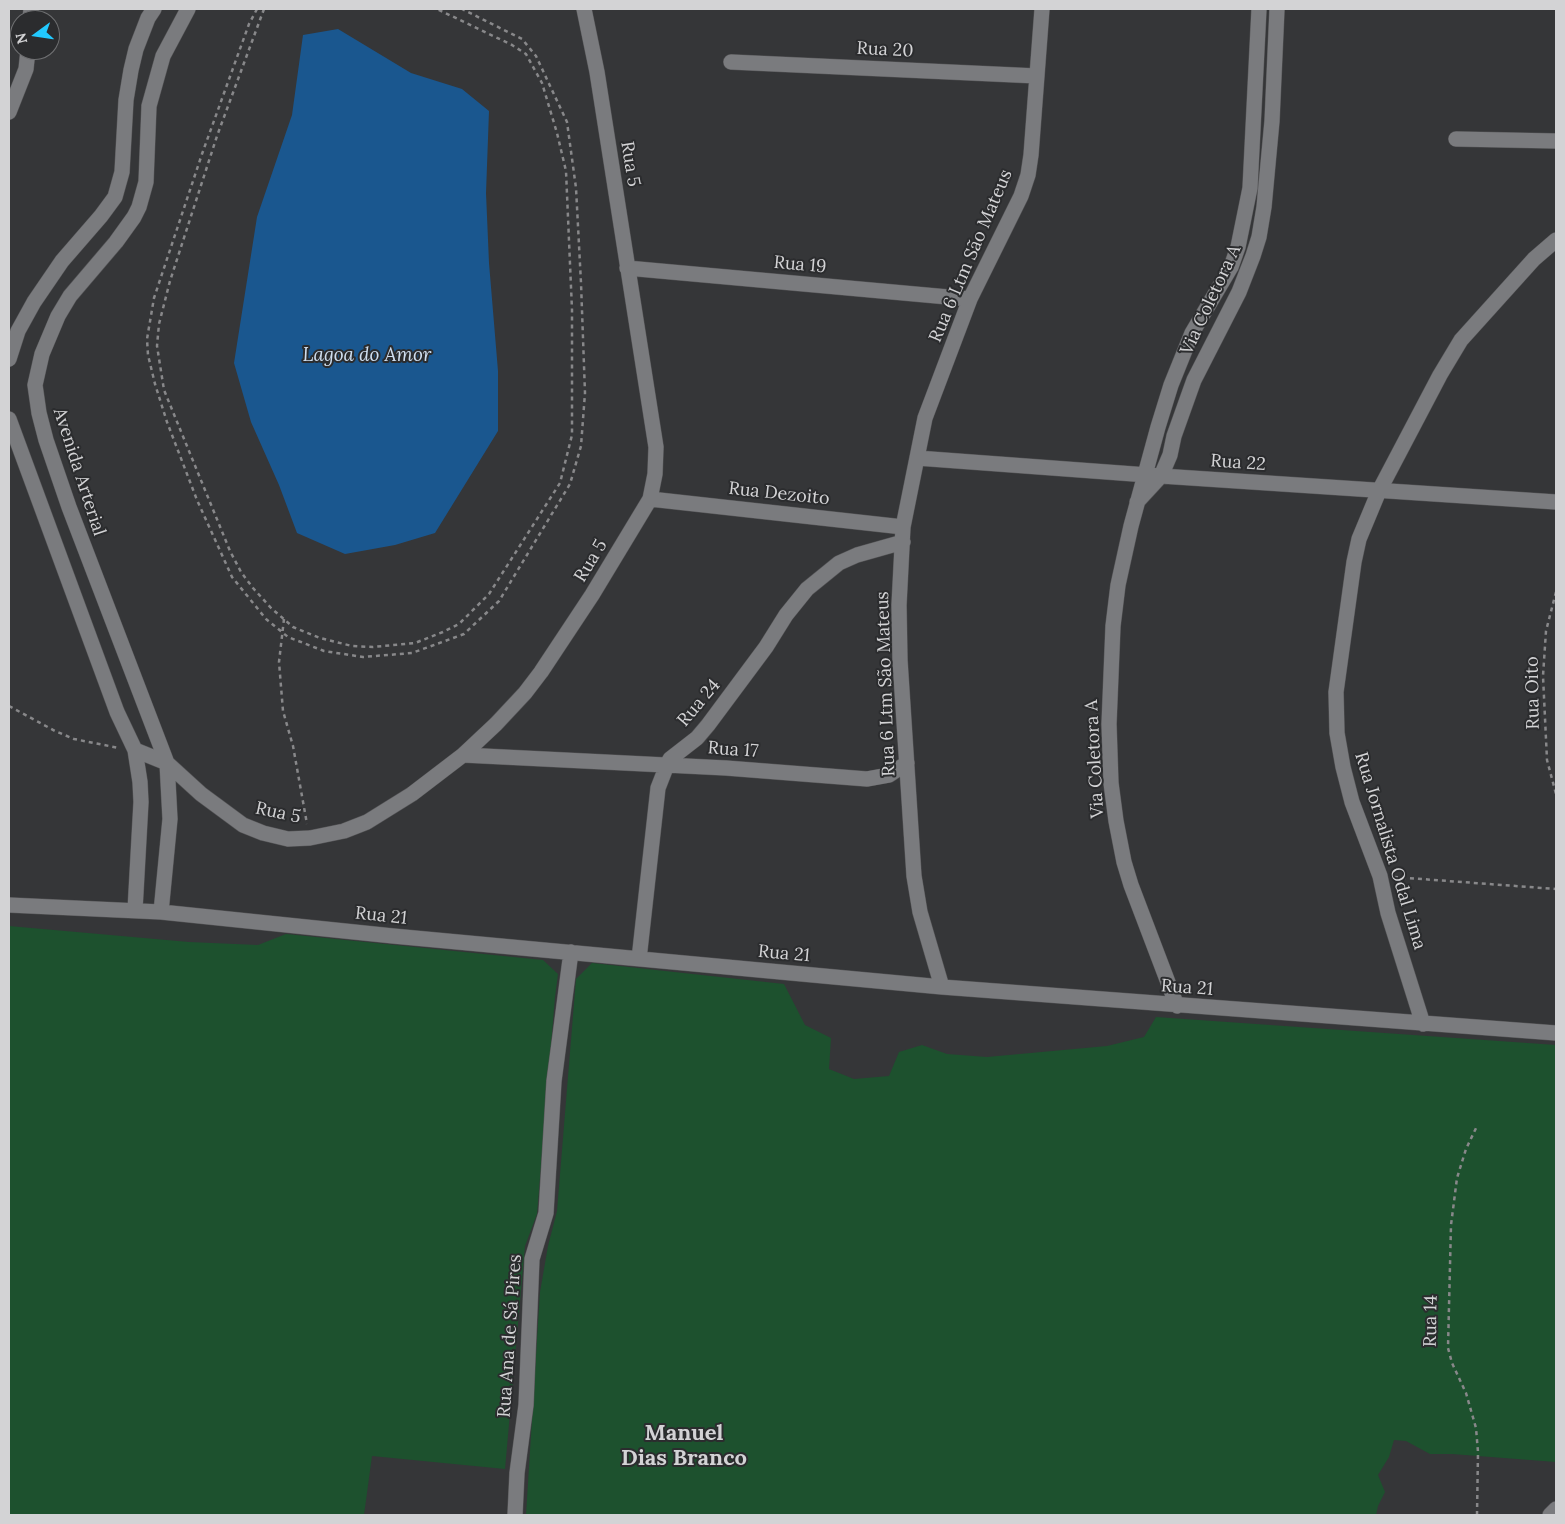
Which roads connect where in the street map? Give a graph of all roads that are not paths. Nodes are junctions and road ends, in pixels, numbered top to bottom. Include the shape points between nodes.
1 (154, 9) edge
2 (188, 9) edge
3 (584, 9) edge
4 (1042, 9) edge
5 (1259, 9) edge
6 (1277, 9) edge
7 (27, 60) edge
8 (731, 62) dead end
9 (1037, 76) junction
10 (9, 112) edge
11 (1456, 139) dead end
12 (1556, 141) edge
13 (1556, 240) edge
14 (627, 268) junction
15 (970, 299) junction
16 (9, 359) edge
17 (9, 419) edge
18 (918, 458) junction
19 (1144, 475) junction
20 (1161, 476) junction
21 (1379, 491) junction
22 (650, 499) junction
23 (1556, 502) edge
24 (1136, 503) junction
25 (903, 534) junction
26 (135, 750) junction
27 (463, 755) junction
28 (167, 763) junction
29 (907, 763) junction
30 (667, 765) junction
31 (9, 905) edge
32 (135, 910) junction
33 (161, 912) junction
34 (571, 952) junction
35 (640, 959) junction
36 (942, 987) junction
37 (1177, 1006) junction
38 (1423, 1024) junction
39 (1556, 1033) edge
40 (1556, 1509) edge
41 (515, 1515) edge
42 (1550, 1515) edge

1 - 16 street via 136,49 131,70 122,172 115,197 34,302 18,331
2 - 28 street, Avenida Arterial via 163,56 150,106 146,182 139,207 58,316 42,354 35,385 46,440 69,507
3 - 14 street, Rua 5 via 597,72
4 - 9 street, Rua 6 Ltm São Mateus
5 - 19 street, Via Coletora A via 1250,188 1238,247 1231,267 1192,333 1171,385
6 - 20 street, Via Coletora A via 1272,121 1259,237 1239,292 1194,380
7 - 10 street
8 - 9 street, Rua 20
9 - 15 street, Rua 6 Ltm São Mateus via 1031,155 1025,185
11 - 12 street
13 - 21 street, Rua Jornalista Odal Lima via 1462,340
14 - 15 street, Rua 19
14 - 22 street, Rua 5 via 656,447 656,474
15 - 18 street, Rua 6 Ltm São Mateus via 925,418
17 - 26 street via 117,712
18 - 19 street, Rua 22
18 - 25 street, Rua 6 Ltm São Mateus
19 - 20 street, Rua 22
19 - 24 street, Via Coletora A
20 - 21 street, Rua 22
20 - 24 street, Via Coletora A
21 - 23 street, Rua 22
21 - 38 street, Rua Jornalista Odal Lima via 1359,539 1354,562 1336,711 1340,750 1350,793 1380,876 1388,914
22 - 25 street, Rua Dezoito
22 - 27 street, Rua 5 via 541,672 514,705
24 - 37 street, Via Coletora A via 1118,585 1113,626 1109,715 1111,782 1116,821 1131,885
25 - 29 street, Rua 6 Ltm São Mateus via 899,605
25 - 30 street, Rua 24 via 839,563 807,589 708,725
26 - 28 street
26 - 32 street via 141,802
27 - 28 street, Rua 5 via 412,794 367,822 344,831 288,839 243,825 201,794
27 - 30 street, Rua 17
28 - 33 street, Avenida Arterial via 170,819
29 - 30 street, Rua 17 via 889,775 867,779
29 - 36 street, Rua 6 Ltm São Mateus via 916,892
30 - 35 street, Rua 24 via 658,788
31 - 32 street, Rua 21
32 - 33 street, Rua 21
33 - 34 street, Rua 21
34 - 35 street, Rua 21
34 - 41 street, Rua Ana de Sá Pires via 554,1081 546,1213 532,1259 526,1405
35 - 36 street, Rua 21
36 - 37 street, Rua 21
37 - 38 street, Rua 21
38 - 39 street, Rua 21
40 - 42 street

